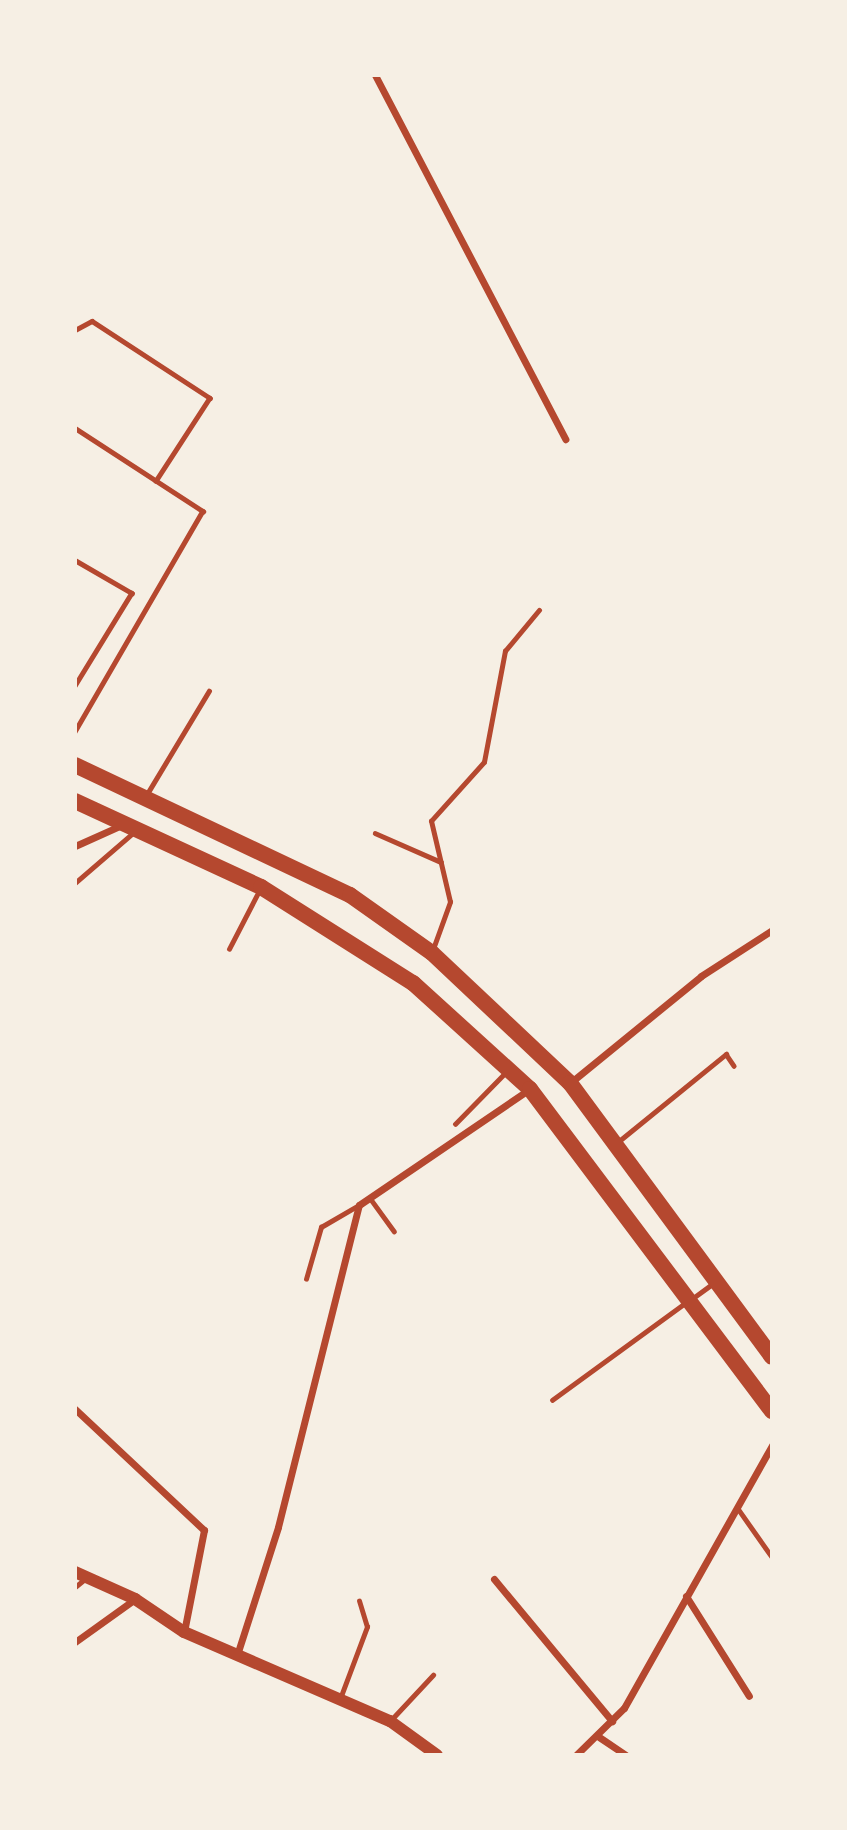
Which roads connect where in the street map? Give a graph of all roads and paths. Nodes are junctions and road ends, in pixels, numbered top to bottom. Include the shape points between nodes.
1 (375, 75) edge
2 (75, 330) edge
3 (75, 428) edge
4 (565, 439) dead end
5 (156, 481) junction
6 (75, 560) edge
7 (539, 610) dead end
8 (75, 686) edge
9 (209, 691) dead end
10 (75, 732) edge
11 (75, 765) edge
12 (143, 800) junction
13 (75, 801) edge
14 (129, 828) junction
15 (375, 833) dead end
16 (75, 846) edge
17 (441, 863) junction
18 (75, 883) edge
19 (261, 887) junction
20 (772, 930) edge
21 (229, 949) dead end
22 (432, 953) junction
23 (734, 1066) dead end
24 (509, 1069) junction
25 (570, 1083) junction
26 (530, 1089) junction
27 (455, 1124) dead end
28 (618, 1142) junction
29 (370, 1197) junction
30 (359, 1205) junction
31 (394, 1231) dead end
32 (306, 1279) dead end
33 (718, 1281) junction
34 (690, 1300) junction
35 (772, 1357) edge
36 (552, 1400) dead end
37 (75, 1409) edge
38 (772, 1411) edge
39 (772, 1445) edge
40 (739, 1510) junction
41 (772, 1557) edge
42 (79, 1579) edge
43 (494, 1579) dead end
44 (686, 1596) junction
45 (135, 1598) junction
46 (359, 1601) dead end
47 (184, 1632) junction
48 (75, 1642) edge
49 (237, 1655) junction
50 (433, 1675) dead end
51 (749, 1696) dead end
52 (338, 1704) junction
53 (390, 1721) junction
54 (612, 1721) junction
55 (599, 1737) junction
56 (437, 1755) edge
57 (576, 1755) edge
58 (626, 1755) edge

1 - 4 street
2 - 5 lane via 92,321 210,398
3 - 5 lane
5 - 10 lane via 204,511
6 - 8 lane via 132,593
7 - 17 lane via 505,651 484,762 431,821
9 - 12 lane
11 - 12 main road
12 - 22 main road via 350,895
13 - 14 main road
14 - 16 street
14 - 18 lane
14 - 19 main road
15 - 17 lane
17 - 22 lane via 450,902
19 - 21 lane
19 - 24 main road via 413,983
20 - 25 street via 701,976
22 - 25 main road
23 - 28 lane via 726,1054
24 - 26 main road
24 - 27 lane
25 - 28 main road
26 - 29 street
26 - 34 main road
28 - 33 main road
29 - 30 street
29 - 31 lane
30 - 32 lane via 321,1227
30 - 49 street via 278,1527
33 - 34 lane
33 - 35 main road
34 - 36 lane
34 - 38 main road
37 - 47 street via 204,1530
39 - 40 street
40 - 41 lane
40 - 44 street
42 - 45 street
43 - 54 street
44 - 51 street
44 - 54 street
45 - 47 street
45 - 48 street
46 - 52 lane via 367,1626
47 - 49 street
49 - 52 street
50 - 53 lane
52 - 53 street
53 - 56 street
54 - 55 street
55 - 57 street
55 - 58 street

